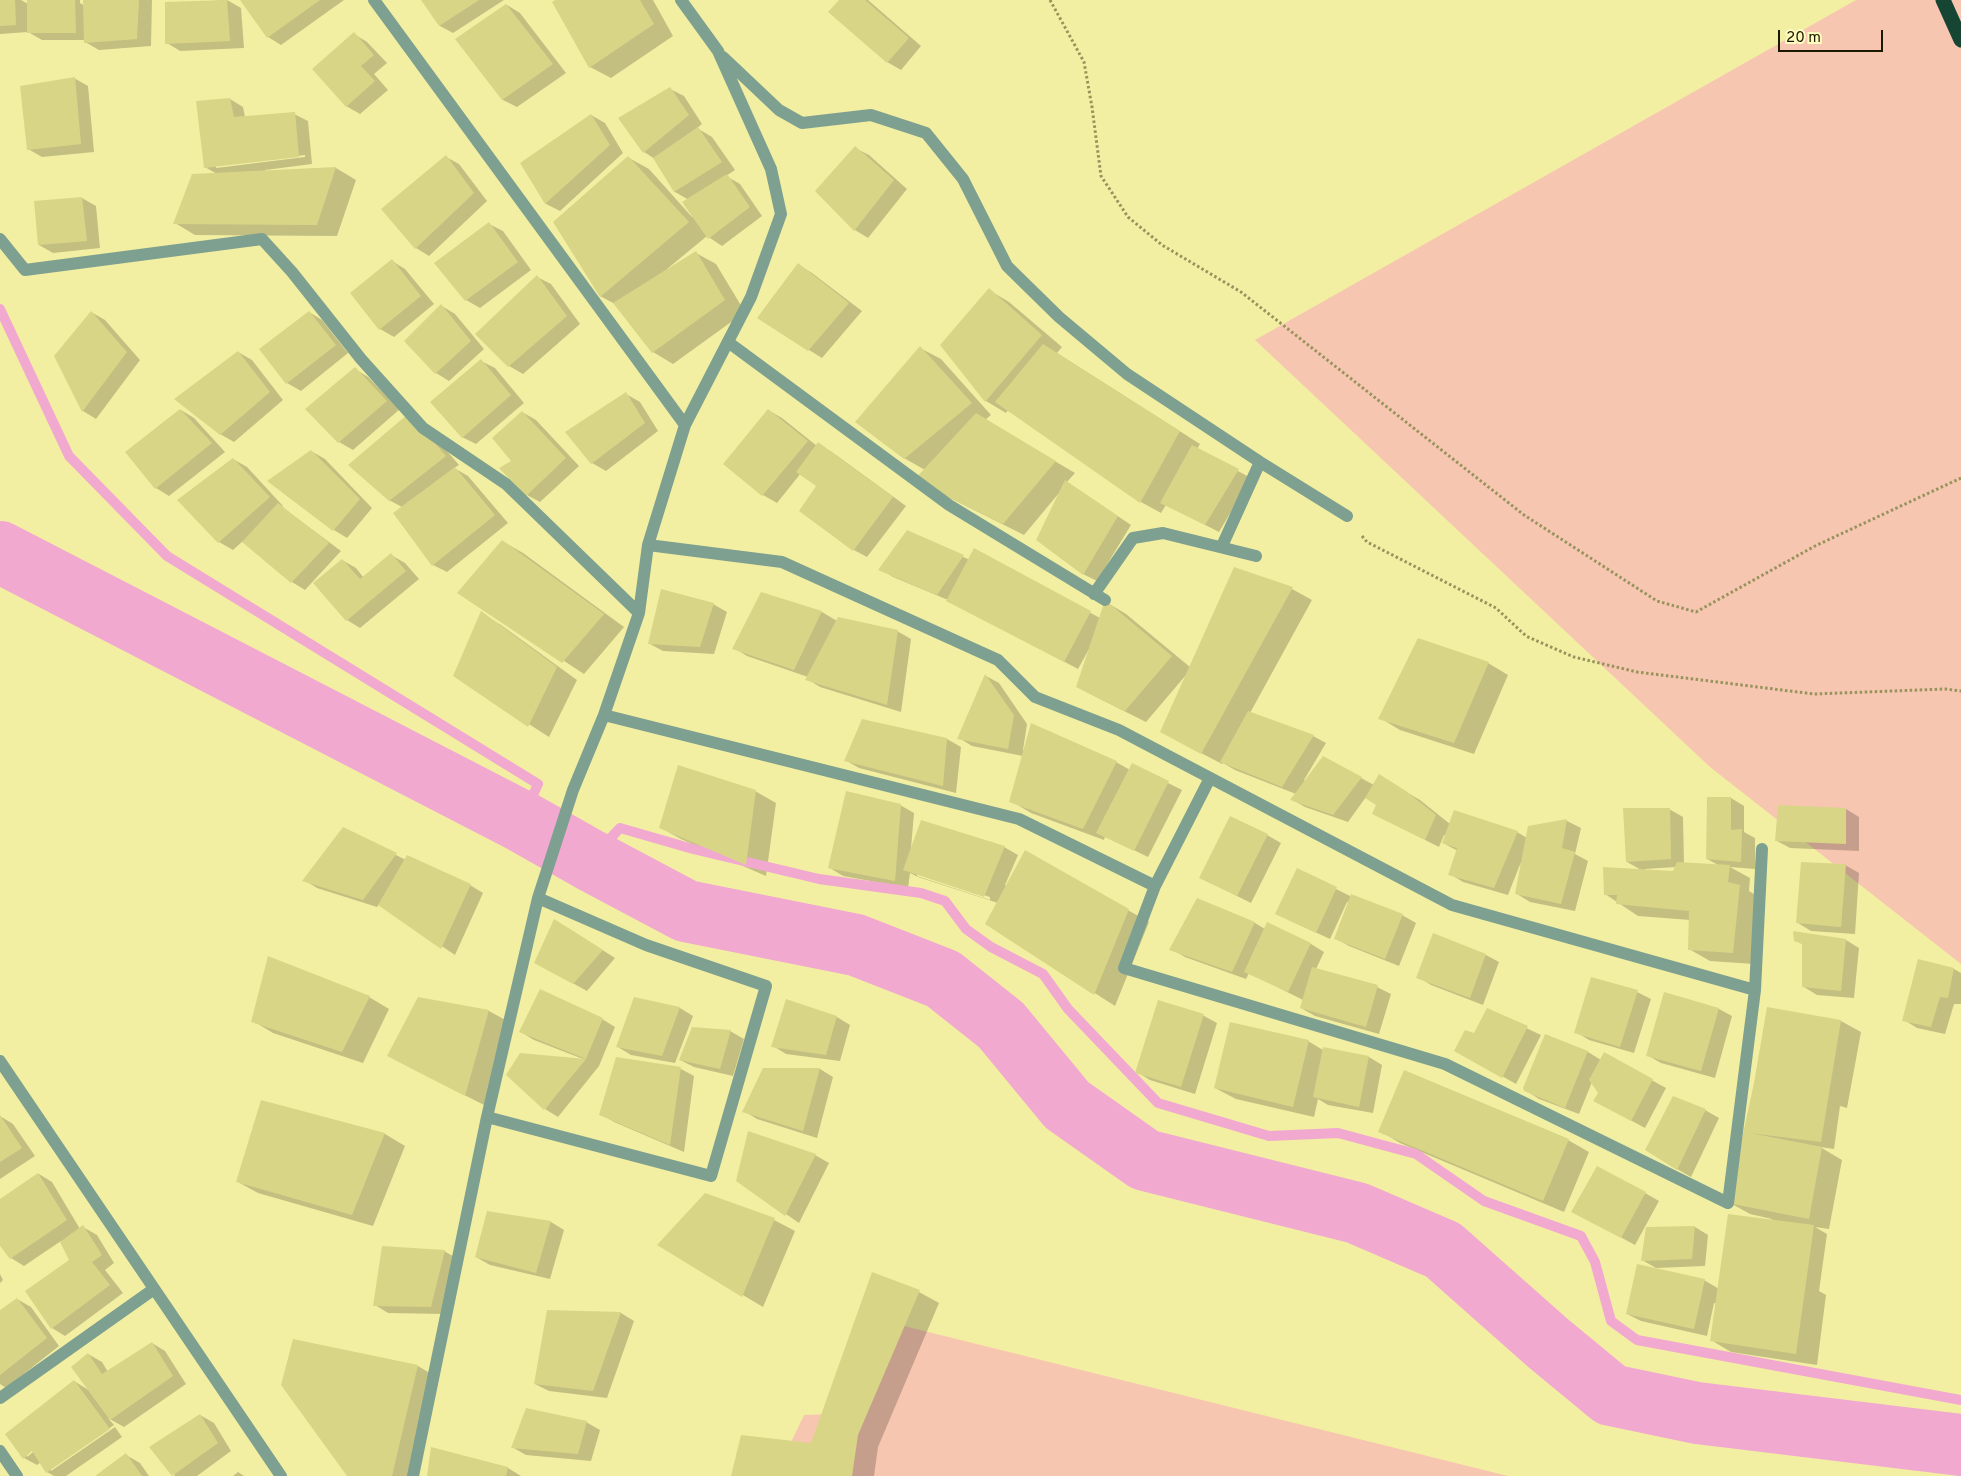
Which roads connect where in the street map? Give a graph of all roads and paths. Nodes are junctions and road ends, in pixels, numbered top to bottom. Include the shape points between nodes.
1 (374, 0) edge
2 (681, 0) edge
3 (1050, 0) edge
4 (1943, 0) edge
5 (1961, 40) edge
6 (718, 51) junction
7 (0, 239) edge
8 (728, 342) junction
9 (686, 425) junction
10 (1260, 462) junction
11 (1961, 478) edge
12 (1347, 516) joint
13 (648, 545) junction
14 (1222, 546) junction
15 (1256, 556) dead end
16 (639, 613) junction
17 (1961, 691) edge
18 (604, 714) junction
19 (1210, 778) junction
20 (1762, 848) dead end
21 (1155, 886) junction
22 (539, 894) junction
23 (1755, 990) junction
24 (0, 1061) edge
25 (487, 1117) junction
26 (154, 1289) junction
27 (0, 1398) edge
28 (0, 1451) edge
29 (17, 1476) edge
30 (281, 1476) edge
31 (413, 1476) edge

1 - 9 street
2 - 6 street
3 - 11 path via 1084,62 1101,176 1128,217 1162,245 1241,292 1524,515 1657,601 1696,612 1815,546
4 - 5 highway
6 - 8 street via 771,168 781,214 751,297
6 - 10 street via 779,110 802,123 871,115 926,133 963,179 1007,266 1059,317 1128,374
7 - 16 street via 24,270 262,239 422,428 506,484
8 - 9 street
8 - 14 street via 948,505 1100,597 1133,538 1164,533
9 - 13 street
10 - 12 street
10 - 14 street
12 - 17 path via 1366,542 1496,608 1526,636 1574,657 1637,672 1814,694
13 - 16 street
13 - 19 street via 782,562 998,660 1035,698 1119,730
14 - 15 street
16 - 18 street
18 - 21 street via 1019,819
18 - 22 street via 572,790
19 - 21 street
19 - 23 street via 1452,905
20 - 23 street
21 - 23 street via 1124,968 1445,1064 1728,1203
22 - 25 street
22 - 25 street via 646,945 766,986 711,1176
24 - 26 street
25 - 31 street
26 - 27 street
26 - 30 street
28 - 29 street

